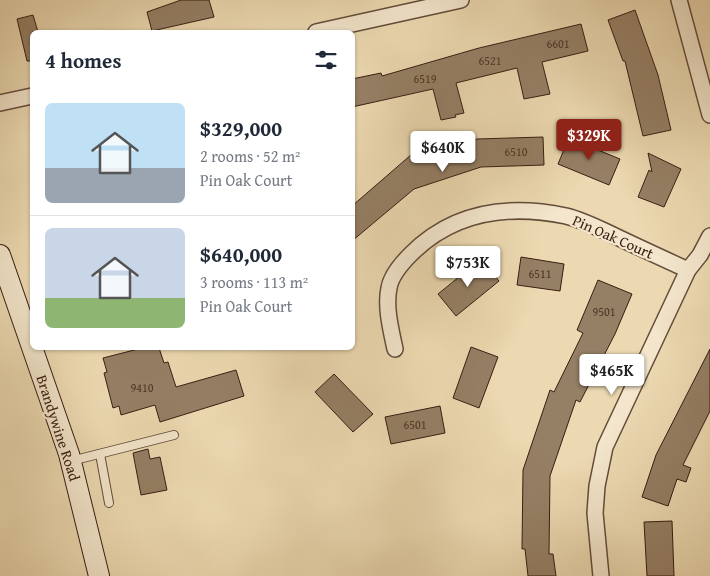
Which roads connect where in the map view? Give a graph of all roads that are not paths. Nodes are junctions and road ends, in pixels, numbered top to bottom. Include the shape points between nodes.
1 (461, 0) edge
2 (679, 0) edge
3 (325, 30) edge
4 (30, 96) edge
5 (0, 103) edge
6 (710, 115) edge
7 (710, 236) edge
8 (0, 254) edge
9 (688, 270) junction
10 (30, 331) edge
11 (394, 349) dead end
12 (37, 350) edge
13 (174, 435) dead end
14 (100, 454) junction
15 (71, 461) junction
16 (109, 503) dead end
17 (99, 576) edge
18 (601, 576) edge

1 - 3 street
2 - 6 street
4 - 5 street
7 - 9 street
8 - 10 main road, Brandywine Road
9 - 11 street, Pin Oak Court via 567,216 533,212 474,215 428,237 393,276 388,302
9 - 18 street via 605,447 595,512
12 - 15 main road, Brandywine Road
13 - 14 lane
14 - 15 lane
14 - 16 lane
15 - 17 main road, Brandywine Road

